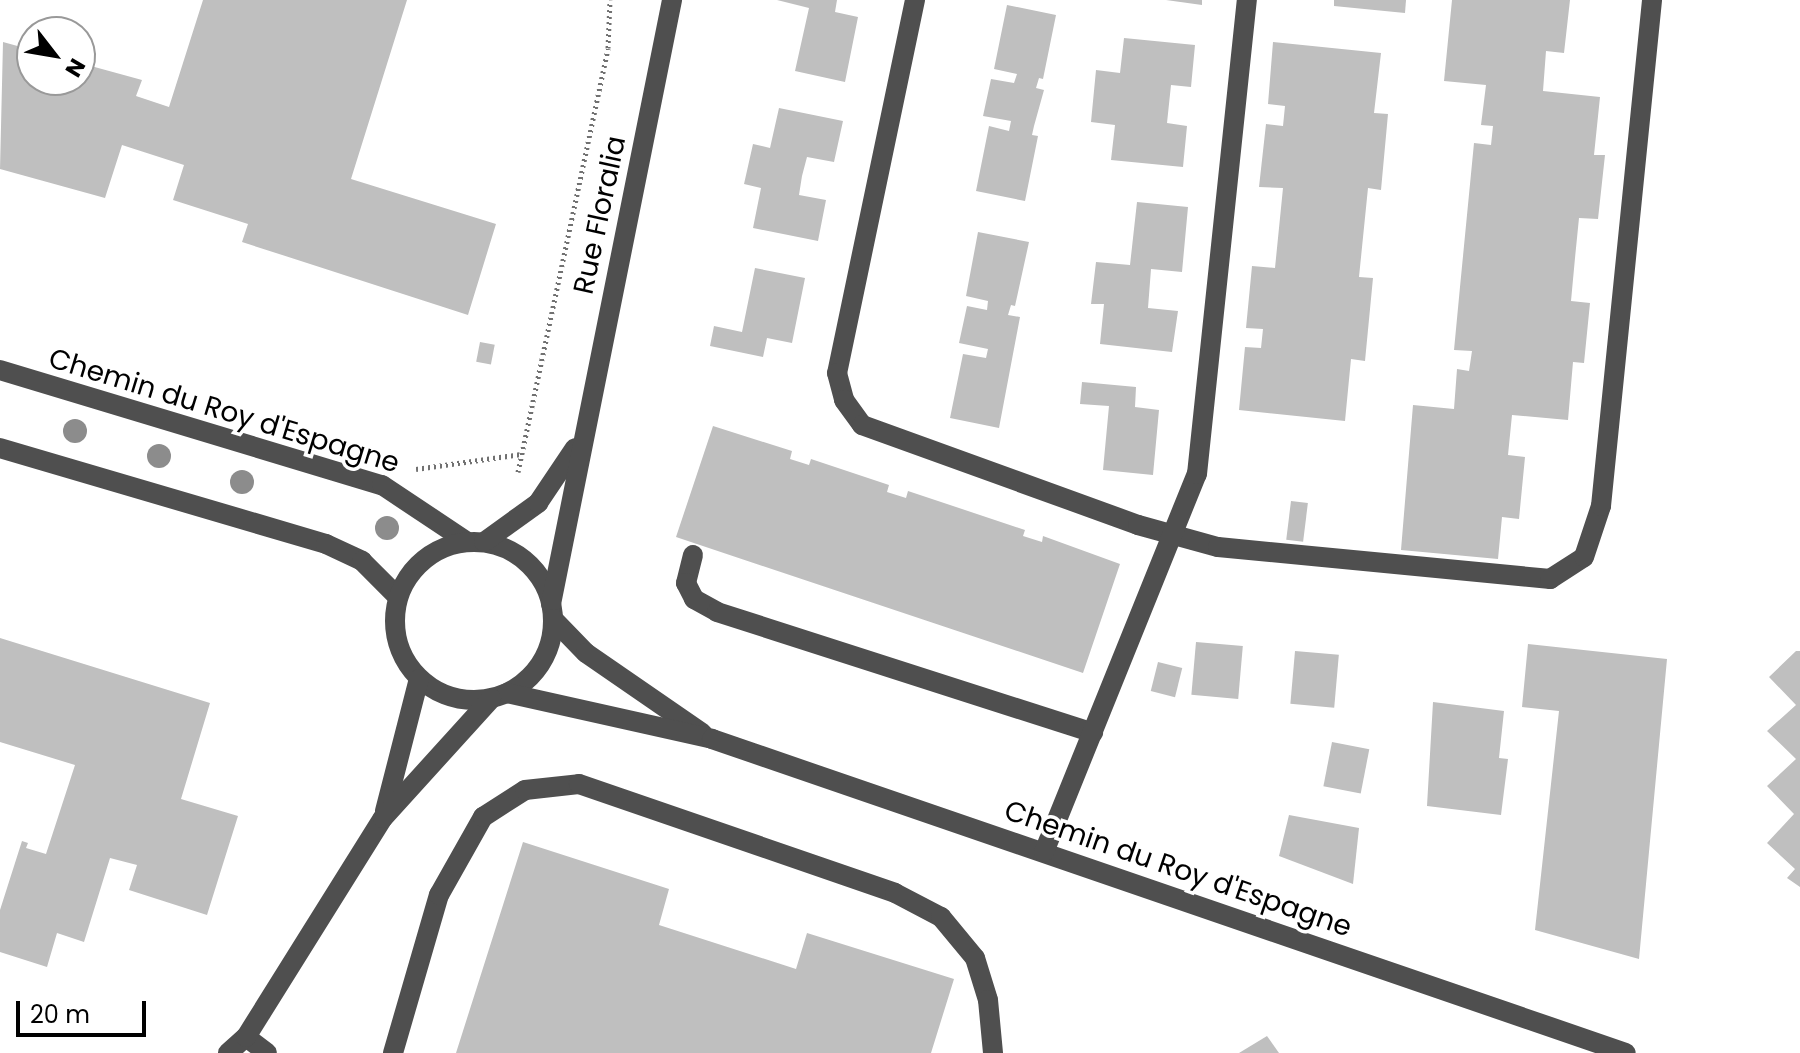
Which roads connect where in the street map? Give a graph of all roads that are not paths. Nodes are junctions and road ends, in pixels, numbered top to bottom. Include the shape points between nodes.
1 (672, 0) edge
2 (915, 0) edge
3 (1247, 0) edge
4 (1652, 0) edge
5 (0, 370) edge
6 (580, 441) junction
7 (0, 448) edge
8 (1172, 535) junction
9 (475, 541) junction
10 (693, 555) dead end
11 (398, 597) junction
12 (552, 611) junction
13 (419, 679) junction
14 (499, 696) junction
15 (1093, 733) junction
16 (712, 739) junction
17 (383, 818) junction
18 (1044, 852) junction
19 (246, 1037) junction
20 (228, 1053) edge
21 (267, 1053) edge
22 (393, 1053) edge
23 (993, 1053) edge
24 (1626, 1053) edge

1 - 6 street, Rue Floralia
2 - 8 street via 837,373 844,400 862,425
3 - 8 street via 1197,474
4 - 8 street via 1601,506 1584,557 1550,579 1218,547
5 - 9 street, Chemin du Roy d'Espagne via 382,485
6 - 9 street, Rue Floralia via 538,503
6 - 12 street, Rue Floralia
7 - 11 street via 326,544 362,561
8 - 15 street
9 - 11 street via 423,559
9 - 12 street via 528,562
10 - 15 street via 686,583 694,599 717,612
11 - 13 street via 396,641
12 - 14 street via 541,663
12 - 16 street, Chemin du Roy d'Espagne via 586,653
13 - 14 street via 465,700
13 - 17 street
14 - 16 street, Chemin du Roy d'Espagne
14 - 17 street
15 - 18 street
16 - 18 street, Chemin du Roy d'Espagne
17 - 19 street
18 - 24 street, Chemin du Roy d'Espagne
19 - 20 street
19 - 21 street
22 - 23 street via 439,895 483,817 525,790 579,784 895,893 941,917 975,958 988,1000

